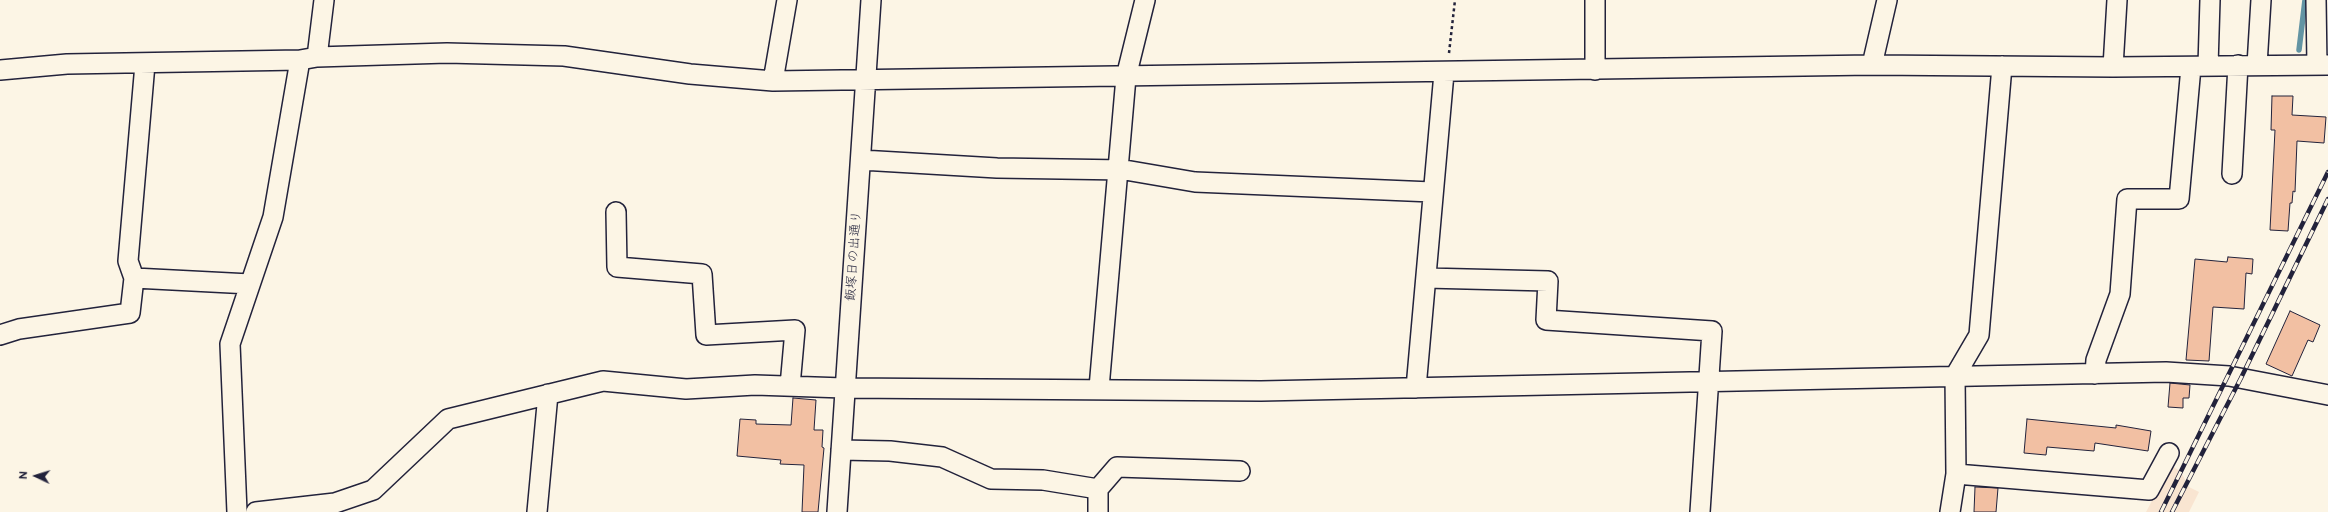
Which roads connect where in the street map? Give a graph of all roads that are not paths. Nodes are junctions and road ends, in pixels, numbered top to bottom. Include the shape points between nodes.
1 (324, 0) edge
2 (787, 0) edge
3 (871, 0) edge
4 (1145, 0) edge
5 (1595, 0) edge
6 (1887, 0) edge
7 (2116, 0) edge
8 (2210, 0) edge
9 (2261, 0) edge
10 (2316, 0) edge
11 (309, 58) junction
12 (145, 64) junction
13 (2238, 64) junction
14 (1872, 65) junction
15 (2257, 65) junction
16 (2324, 65) edge
17 (2002, 66) junction
18 (2200, 66) junction
19 (2113, 67) junction
20 (0, 70) edge
21 (1594, 70) junction
22 (1444, 73) junction
23 (1126, 77) junction
24 (773, 81) junction
25 (864, 81) junction
26 (861, 160) junction
27 (1119, 170) junction
28 (2232, 174) dead end
29 (1432, 192) junction
30 (616, 212) dead end
31 (134, 278) junction
32 (1426, 278) junction
33 (250, 284) junction
34 (0, 335) edge
35 (2095, 374) junction
36 (1955, 376) junction
37 (1709, 383) junction
38 (790, 386) junction
39 (844, 388) junction
40 (1099, 388) junction
41 (1416, 388) junction
42 (548, 394) junction
43 (2328, 395) edge
44 (841, 450) junction
45 (2169, 452) dead end
46 (1240, 471) dead end
47 (1956, 474) junction
48 (1098, 489) junction
49 (237, 512) edge
50 (256, 512) edge
51 (536, 512) edge
52 (837, 512) edge
53 (1098, 512) edge
54 (1700, 512) edge
55 (1950, 512) edge

1 - 11 street
2 - 24 street
3 - 25 street, 飯塚日の出通り
4 - 23 street
5 - 21 street
6 - 14 street
7 - 19 street
8 - 18 street
9 - 15 street
10 - 16 street
11 - 12 street
11 - 24 street via 447,53 564,56 690,74
11 - 33 street via 273,217
12 - 20 street via 67,64
12 - 31 street via 128,261
13 - 15 street
13 - 18 street
13 - 28 street
14 - 17 street
14 - 21 street
15 - 16 street
17 - 19 street
17 - 36 street via 1979,335
18 - 19 street
18 - 35 street via 2179,200 2127,199 2120,294 2096,360
21 - 22 street
22 - 23 street
22 - 29 street
23 - 25 street
23 - 27 street
24 - 25 street
25 - 26 street, 飯塚日の出通り
26 - 27 street via 997,168
26 - 39 street, 飯塚日の出通り
27 - 29 street via 1195,182
27 - 40 street
29 - 32 street
30 - 38 street via 617,267 702,274 706,335 795,330
31 - 33 street
31 - 34 street via 130,313 18,329
32 - 37 street via 1548,282 1546,320 1712,331
32 - 41 street
33 - 49 street via 230,344
35 - 36 street
35 - 43 street via 2166,372 2221,375
36 - 37 street
36 - 47 street
37 - 41 street
37 - 54 street
38 - 39 street
38 - 42 street via 755,384 686,389 603,381
39 - 40 street
39 - 44 street, 飯塚日の出通り
40 - 41 street via 1261,391
42 - 50 street via 448,419 373,490 335,502
42 - 51 street
44 - 48 street via 890,451 942,457 991,479 1043,480
44 - 52 street, 飯塚日の出通り
45 - 47 street via 2149,490
46 - 48 street via 1117,467
47 - 55 street
48 - 53 street

